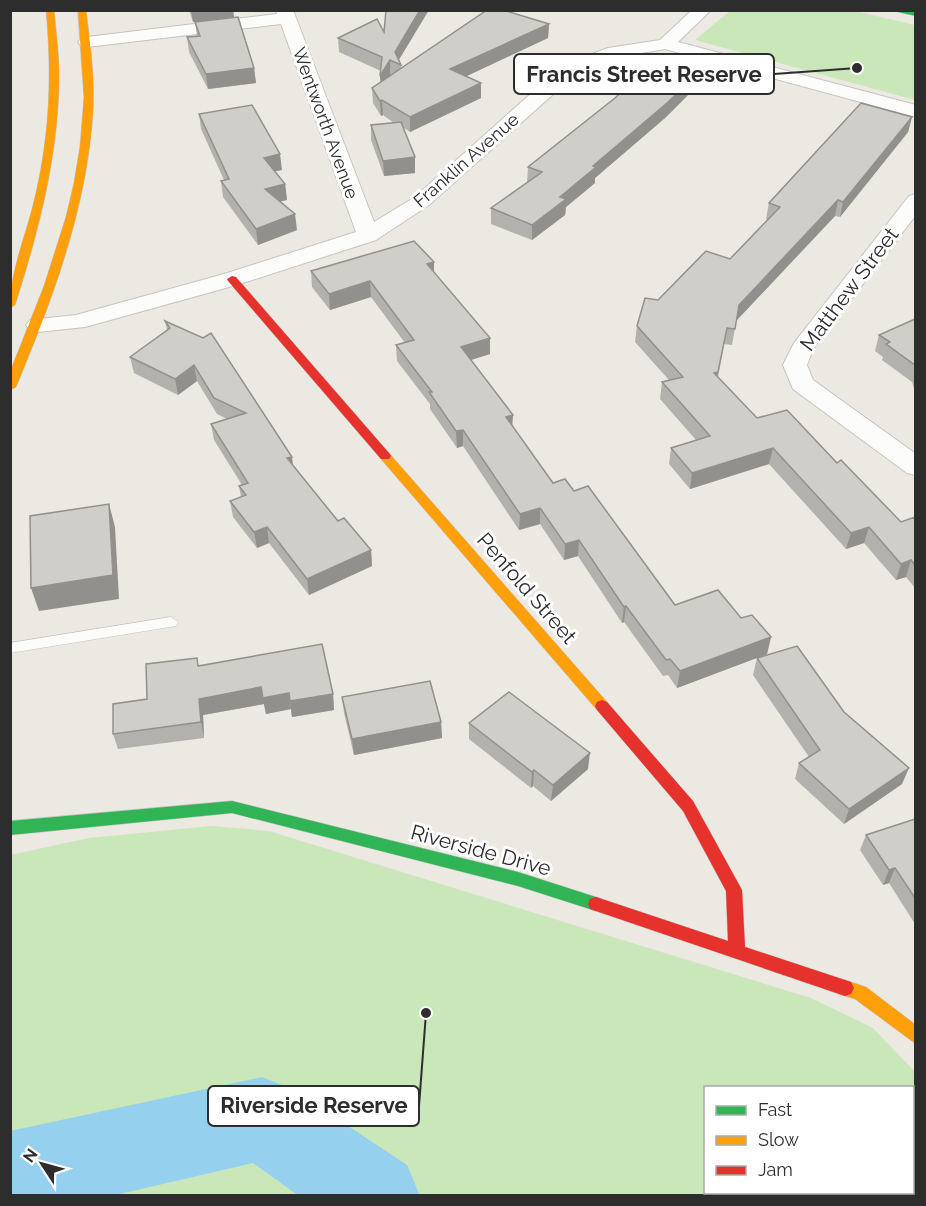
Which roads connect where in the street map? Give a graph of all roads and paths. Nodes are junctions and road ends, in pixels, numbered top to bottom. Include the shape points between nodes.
1 (50, 10) edge
2 (82, 10) edge
3 (703, 10) edge
4 (901, 10) edge
5 (286, 14) edge
6 (915, 14) edge
7 (87, 42) junction
8 (665, 44) junction
9 (915, 111) edge
10 (915, 200) edge
11 (368, 235) junction
12 (232, 279) junction
13 (10, 305) edge
14 (38, 325) junction
15 (10, 387) edge
16 (915, 467) edge
17 (171, 622) dead end
18 (10, 648) edge
19 (10, 828) edge
20 (737, 950) junction
21 (915, 1036) edge

1 - 13 main road via 55,74 50,136 38,208
2 - 7 main road
3 - 8 street
4 - 6 main road
5 - 7 street
5 - 11 street, Wentworth Avenue
7 - 14 main road via 88,108 83,171 65,247
8 - 9 street
8 - 11 street, Franklin Avenue via 614,52 560,78 422,201
10 - 16 street, Matthew Street via 802,348 795,365 802,384
11 - 12 street, Franklin Avenue
12 - 14 street, Franklin Avenue via 77,322
12 - 20 main road, Penfold Street via 688,806 734,890
14 - 15 main road
17 - 18 lane
19 - 20 main road, Riverside Drive via 232,807 518,879
20 - 21 main road, Riverside Drive via 860,993

